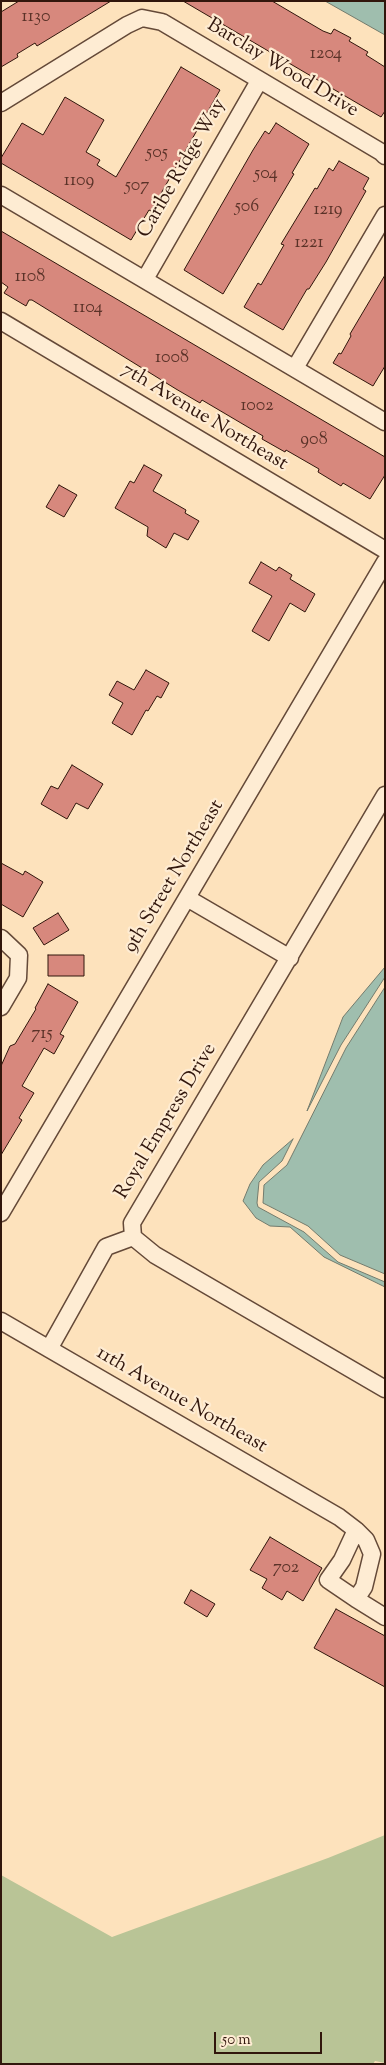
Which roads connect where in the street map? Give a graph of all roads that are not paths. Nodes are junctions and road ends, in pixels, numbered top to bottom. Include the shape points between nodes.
1 (259, 81) junction
2 (1, 103) edge
3 (385, 156) edge
4 (1, 196) edge
5 (385, 215) edge
6 (145, 279) junction
7 (1, 321) edge
8 (295, 368) junction
9 (385, 422) edge
10 (385, 550) edge
11 (385, 562) edge
12 (385, 795) edge
13 (187, 898) junction
14 (1, 938) edge
15 (290, 958) junction
16 (1, 1007) edge
17 (1, 1213) edge
18 (133, 1237) junction
19 (1, 1321) edge
20 (49, 1349) junction
21 (385, 1390) edge
22 (356, 1530) junction
23 (356, 1598) junction
24 (385, 1617) edge

1 - 2 street, Barclay Wood Drive via 162,22 142,18
1 - 3 street, Barclay Wood Drive
1 - 6 street, Caribe Ridge Way
4 - 6 street
5 - 8 street
6 - 8 street
7 - 10 street, 7th Avenue Northeast
8 - 9 street
11 - 13 street, 9th Street Northeast
12 - 15 street, Royal Empress Drive
13 - 15 street
13 - 17 street, 9th Street Northeast
14 - 16 street via 19,955 18,978
15 - 18 street, Royal Empress Drive via 137,1214 132,1223
18 - 20 street via 106,1246
18 - 21 street via 154,1255
19 - 20 street, 11th Avenue Northeast
20 - 22 street, 11th Avenue Northeast via 339,1517
22 - 23 street, 11th Avenue Northeast via 366,1540 372,1554 364,1587
22 - 23 street via 328,1580
23 - 24 street

